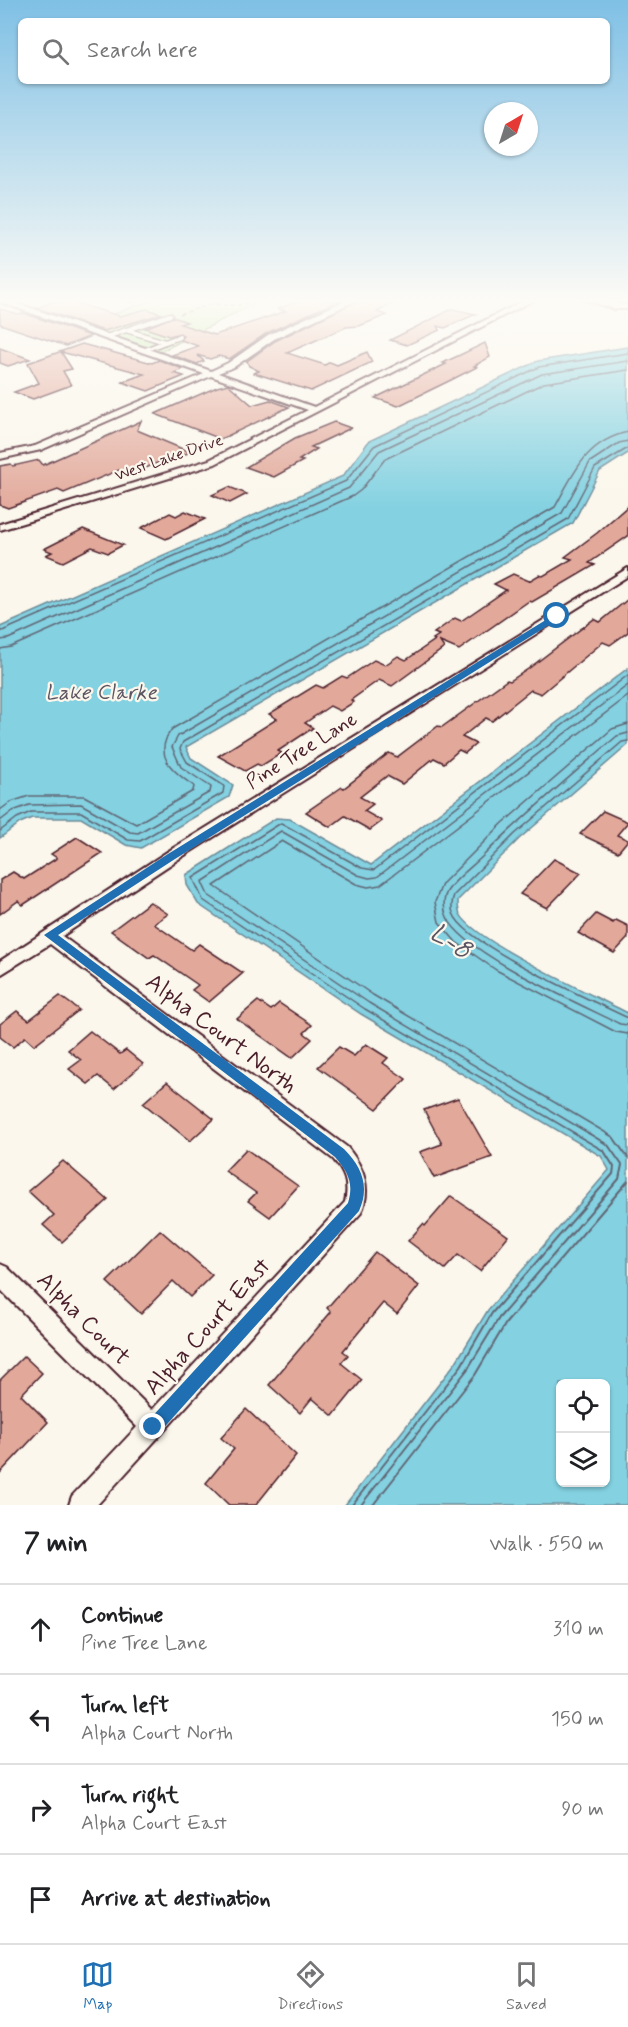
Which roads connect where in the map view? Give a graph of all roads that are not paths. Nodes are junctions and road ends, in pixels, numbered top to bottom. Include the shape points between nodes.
1 (200, 369) edge
2 (219, 369) edge
3 (396, 369) edge
4 (211, 373) junction
5 (316, 410) junction
6 (0, 456) edge
7 (0, 526) edge
8 (628, 571) edge
9 (50, 935) junction
10 (0, 969) edge
11 (357, 1178) joint
12 (0, 1274) edge
13 (153, 1427) junction
14 (81, 1505) edge

1 - 4 street
2 - 4 street
3 - 5 street, West Lake Drive
4 - 5 street
4 - 6 street via 38,448
5 - 7 street, West Lake Drive via 188,471
8 - 9 street, Pine Tree Lane
9 - 10 street, Pine Tree Lane
9 - 11 street, Alpha Court North via 340,1153
11 - 13 street, Alpha Court East via 354,1207
12 - 13 street, Alpha Court
13 - 14 street, Alpha Court East

